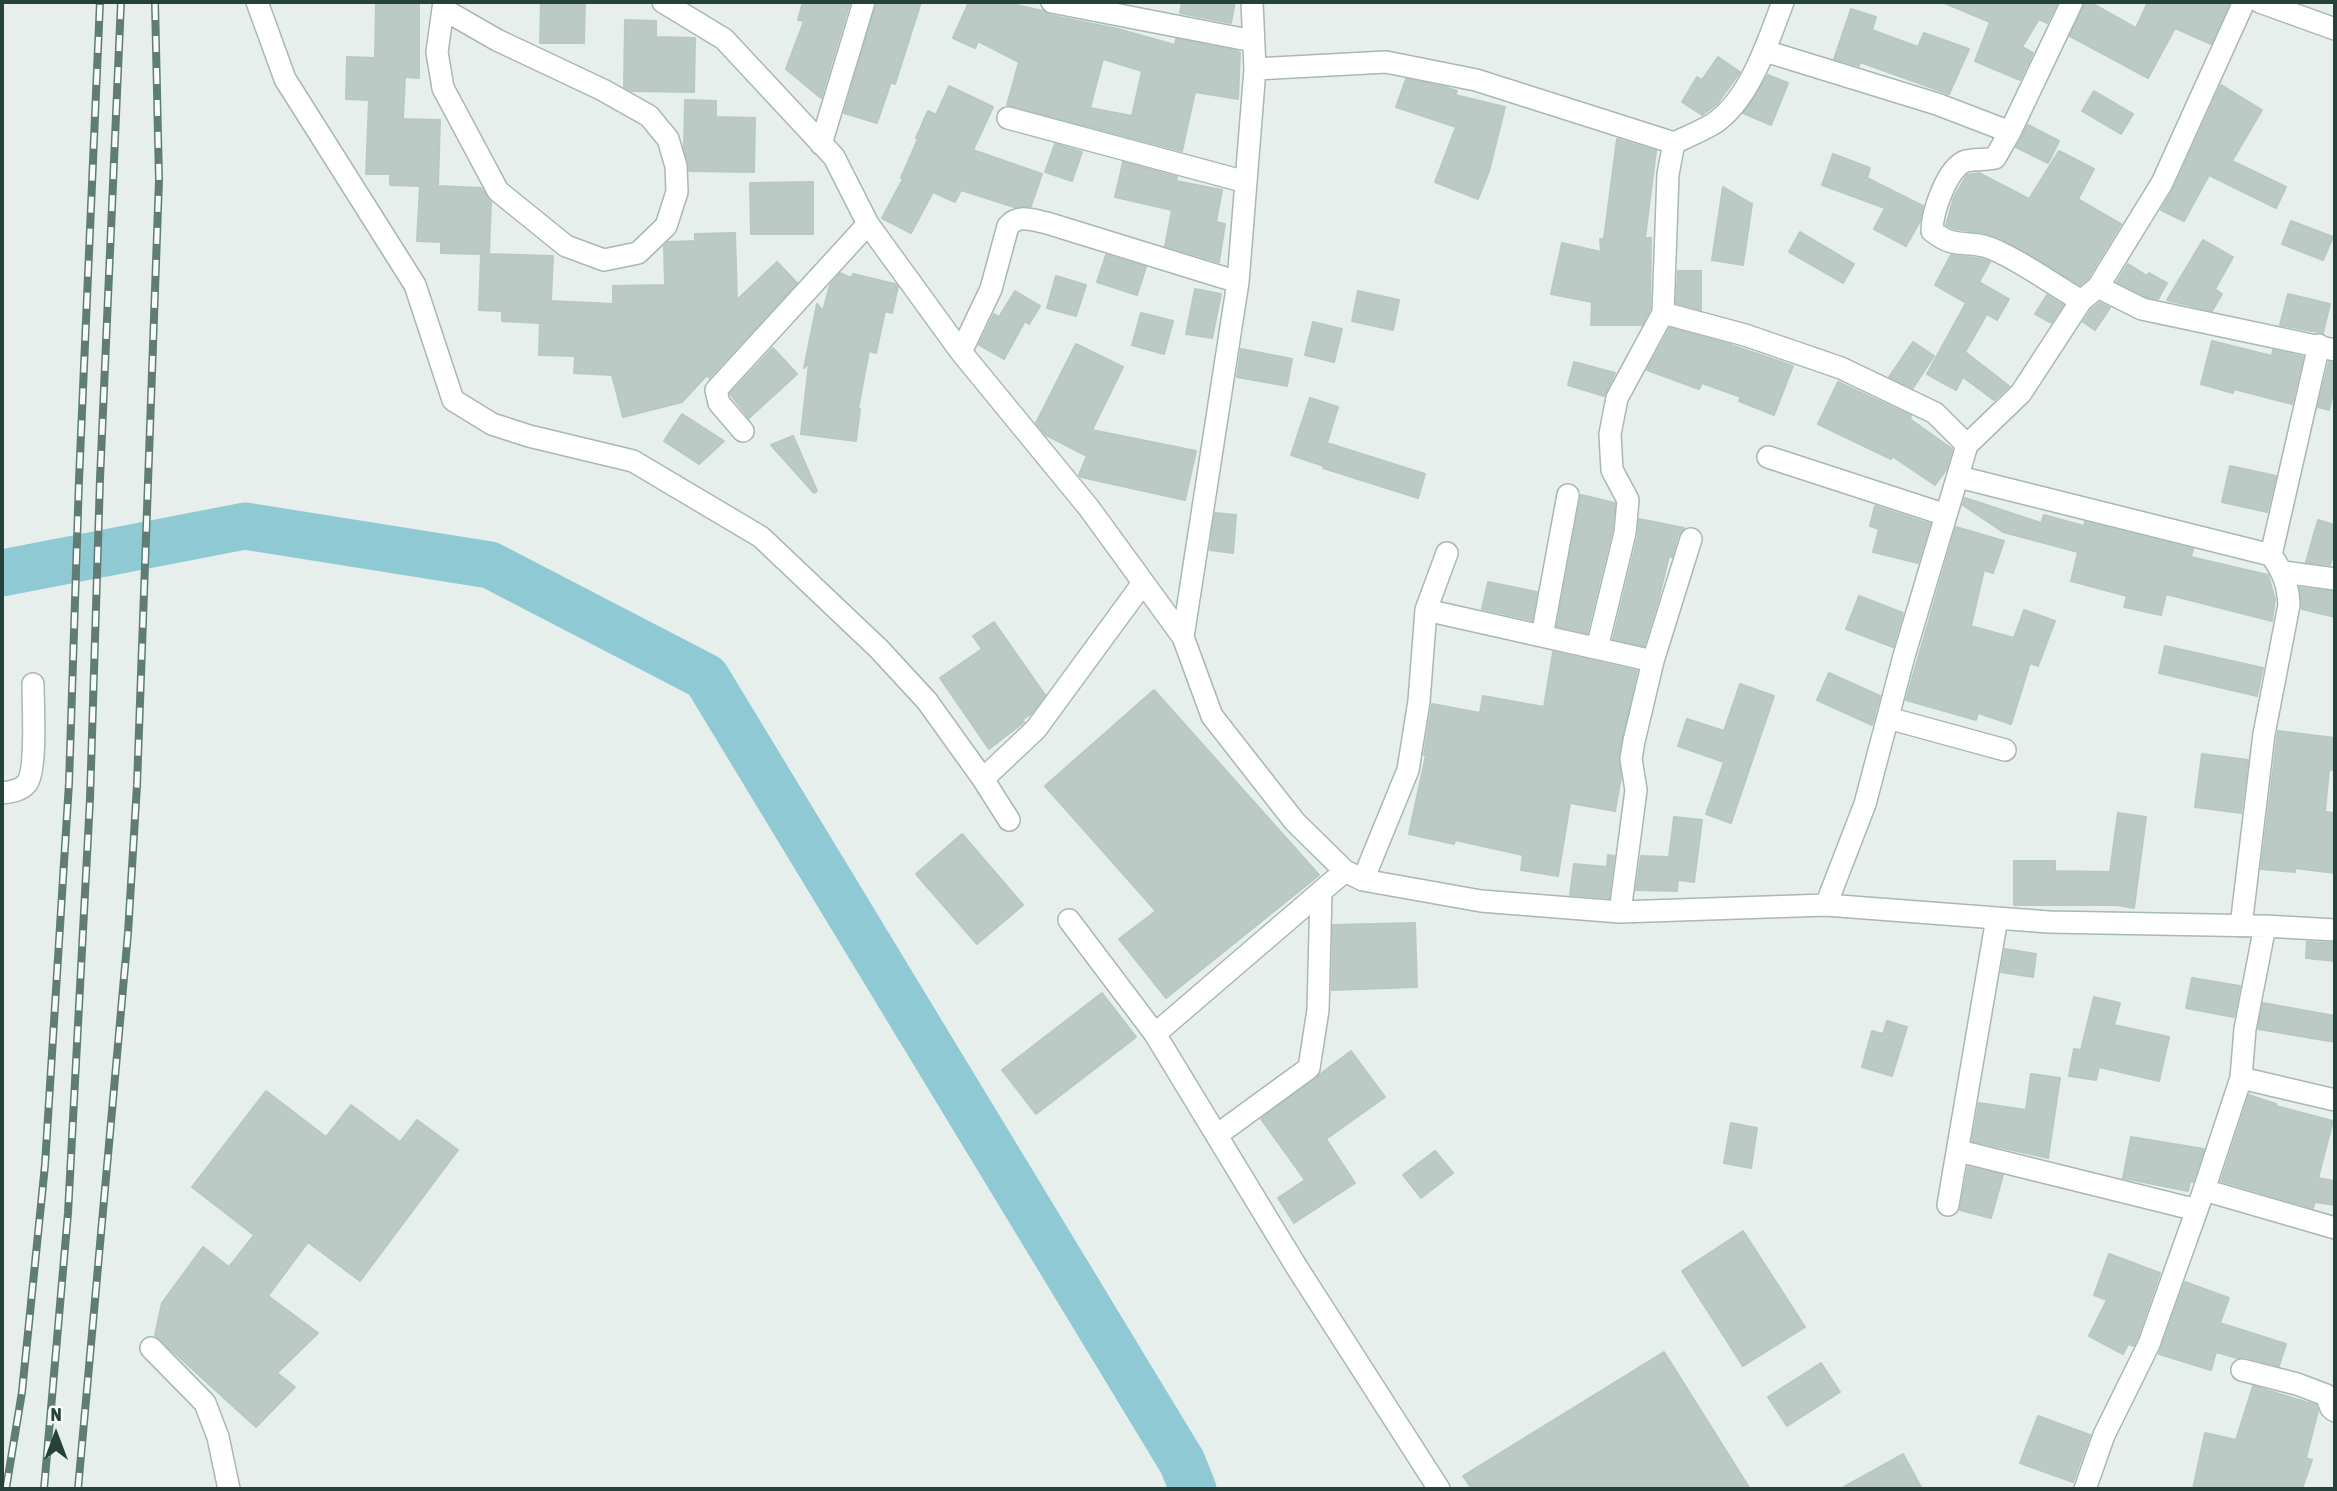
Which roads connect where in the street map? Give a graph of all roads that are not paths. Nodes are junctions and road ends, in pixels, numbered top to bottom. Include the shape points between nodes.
1 (257, 2) edge
2 (663, 2) edge
3 (864, 2) edge
4 (1052, 2) edge
5 (1252, 2) edge
6 (1783, 2) edge
7 (2072, 2) edge
8 (2244, 2) edge
9 (2260, 2) edge
10 (443, 5) edge
11 (2335, 29) edge
12 (1253, 41) junction
13 (1765, 51) junction
14 (1255, 69) junction
15 (1008, 118) dead end
16 (2010, 132) junction
17 (1674, 143) junction
18 (821, 144) junction
19 (1246, 182) junction
20 (868, 224) junction
21 (1238, 282) junction
22 (2098, 287) junction
23 (2081, 300) junction
24 (1663, 313) junction
25 (2327, 348) edge
26 (961, 352) junction
27 (743, 430) dead end
28 (1967, 445) junction
29 (1768, 457) dead end
30 (1959, 477) junction
31 (1568, 495) dead end
32 (1946, 515) junction
33 (1691, 539) dead end
34 (1447, 553) dead end
35 (2277, 563) junction
36 (2335, 579) edge
37 (1143, 583) junction
38 (1426, 610) junction
39 (1542, 636) junction
40 (1183, 637) junction
41 (1597, 648) junction
42 (1653, 661) junction
43 (33, 684) dead end
44 (1888, 718) junction
45 (2005, 750) dead end
46 (983, 779) junction
47 (2, 793) edge
48 (1009, 820) dead end
49 (1354, 876) junction
50 (1321, 892) junction
51 (1826, 905) junction
52 (1620, 912) junction
53 (1997, 918) junction
54 (1069, 920) dead end
55 (2241, 926) junction
56 (2265, 926) junction
57 (2335, 930) edge
58 (1156, 1034) junction
59 (2241, 1078) junction
60 (2335, 1100) edge
61 (1217, 1135) junction
62 (1959, 1151) junction
63 (2201, 1200) junction
64 (1948, 1205) dead end
65 (2335, 1228) edge
66 (151, 1348) dead end
67 (2242, 1370) dead end
68 (2335, 1411) edge
69 (229, 1489) edge
70 (1439, 1489) edge
71 (2085, 1489) edge

1 - 46 street via 285,79 415,285 453,400 492,424 633,461 761,537 927,701
2 - 18 street via 723,39
3 - 18 street
4 - 12 street
5 - 12 street
6 - 13 street
7 - 16 street
8 - 22 street via 2162,183
9 - 11 street
10 - 10 street via 497,40 603,90 656,123 668,139 677,191 666,226 638,253 604,260 566,246 498,191 443,88 436,52
12 - 14 street
13 - 16 street via 1937,104
13 - 17 street via 1739,98 1715,123
14 - 17 street via 1386,62 1476,80
14 - 19 street
15 - 19 street
16 - 23 street via 1995,158 1958,166 1939,198 1932,231 1961,245 1984,246
17 - 24 street via 1668,174
18 - 20 street via 834,158
19 - 21 street
20 - 26 street
20 - 27 street via 716,390 719,403
21 - 26 street via 1021,218 1009,226 991,289
21 - 40 street
22 - 23 street
22 - 25 street via 2142,309
23 - 28 street via 2021,393
24 - 28 street via 1841,368 1935,413
24 - 41 street via 1617,398 1610,435 1612,470 1628,500 1625,533
25 - 35 street
26 - 37 street via 1089,508
28 - 30 street
29 - 32 street
30 - 32 street
30 - 35 street
31 - 39 street
32 - 44 street
33 - 42 street
34 - 38 street
35 - 36 street
35 - 55 street via 2288,586 2289,605 2264,734
37 - 40 street
37 - 46 street via 1036,729
38 - 39 street
38 - 49 street via 1408,770
39 - 41 street
40 - 49 street via 1212,716 1295,822
41 - 42 street
42 - 52 street via 1631,758 1636,790
43 - 47 street via 30,776 20,789
44 - 45 street
44 - 51 street via 1866,804
46 - 48 street
49 - 50 street
49 - 52 street via 1481,901
50 - 58 street
50 - 61 street via 1318,1010 1309,1068
51 - 52 street
51 - 53 street
53 - 55 street
53 - 62 street
54 - 58 street
55 - 56 street
56 - 57 street
56 - 59 street via 2245,1029
58 - 61 street
59 - 60 street
59 - 63 street
61 - 70 street
62 - 63 street
62 - 64 street
63 - 65 street
63 - 71 street via 2149,1344 2104,1435
66 - 69 street via 205,1403
67 - 68 street via 2326,1395

